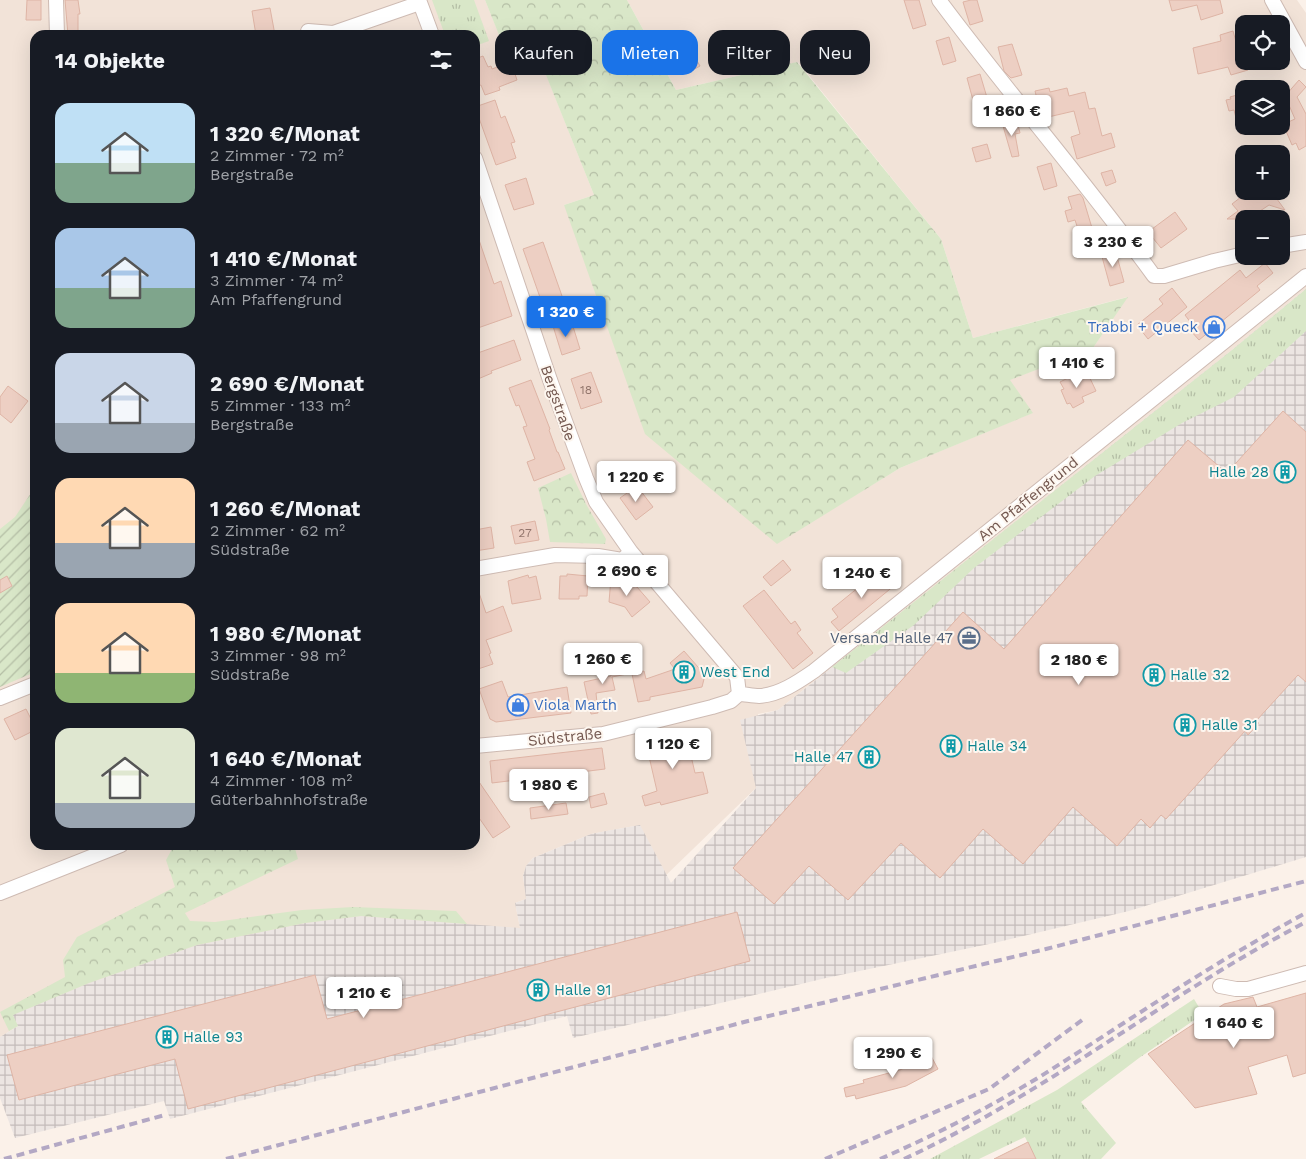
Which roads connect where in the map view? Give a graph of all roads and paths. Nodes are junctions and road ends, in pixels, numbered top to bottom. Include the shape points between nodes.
1 (56, 0) edge
2 (938, 0) edge
3 (1272, 0) edge
4 (420, 1) edge
5 (57, 30) edge
6 (341, 30) edge
7 (430, 30) edge
8 (1306, 62) edge
9 (480, 186) edge
10 (1306, 242) edge
11 (1290, 245) edge
12 (1235, 256) edge
13 (1306, 276) edge
14 (631, 552) junction
15 (480, 568) edge
16 (30, 686) edge
17 (738, 694) junction
18 (0, 698) edge
19 (480, 746) edge
20 (108, 850) edge
21 (0, 893) edge
22 (1306, 973) edge
23 (1220, 986) dead end

1 - 5 street
2 - 12 street via 1114,220 1154,276
3 - 8 street
4 - 6 street
4 - 7 street
9 - 14 street, Bergstraße via 586,478 596,502
10 - 11 street
13 - 17 street, Am Pfaffengrund via 814,671 780,690 760,696
14 - 15 street via 622,560 555,555
14 - 17 street, Bergstraße via 737,677
16 - 18 street
17 - 19 street, Südstraße via 731,701 712,707 603,734
20 - 21 street
22 - 23 street via 1248,989

